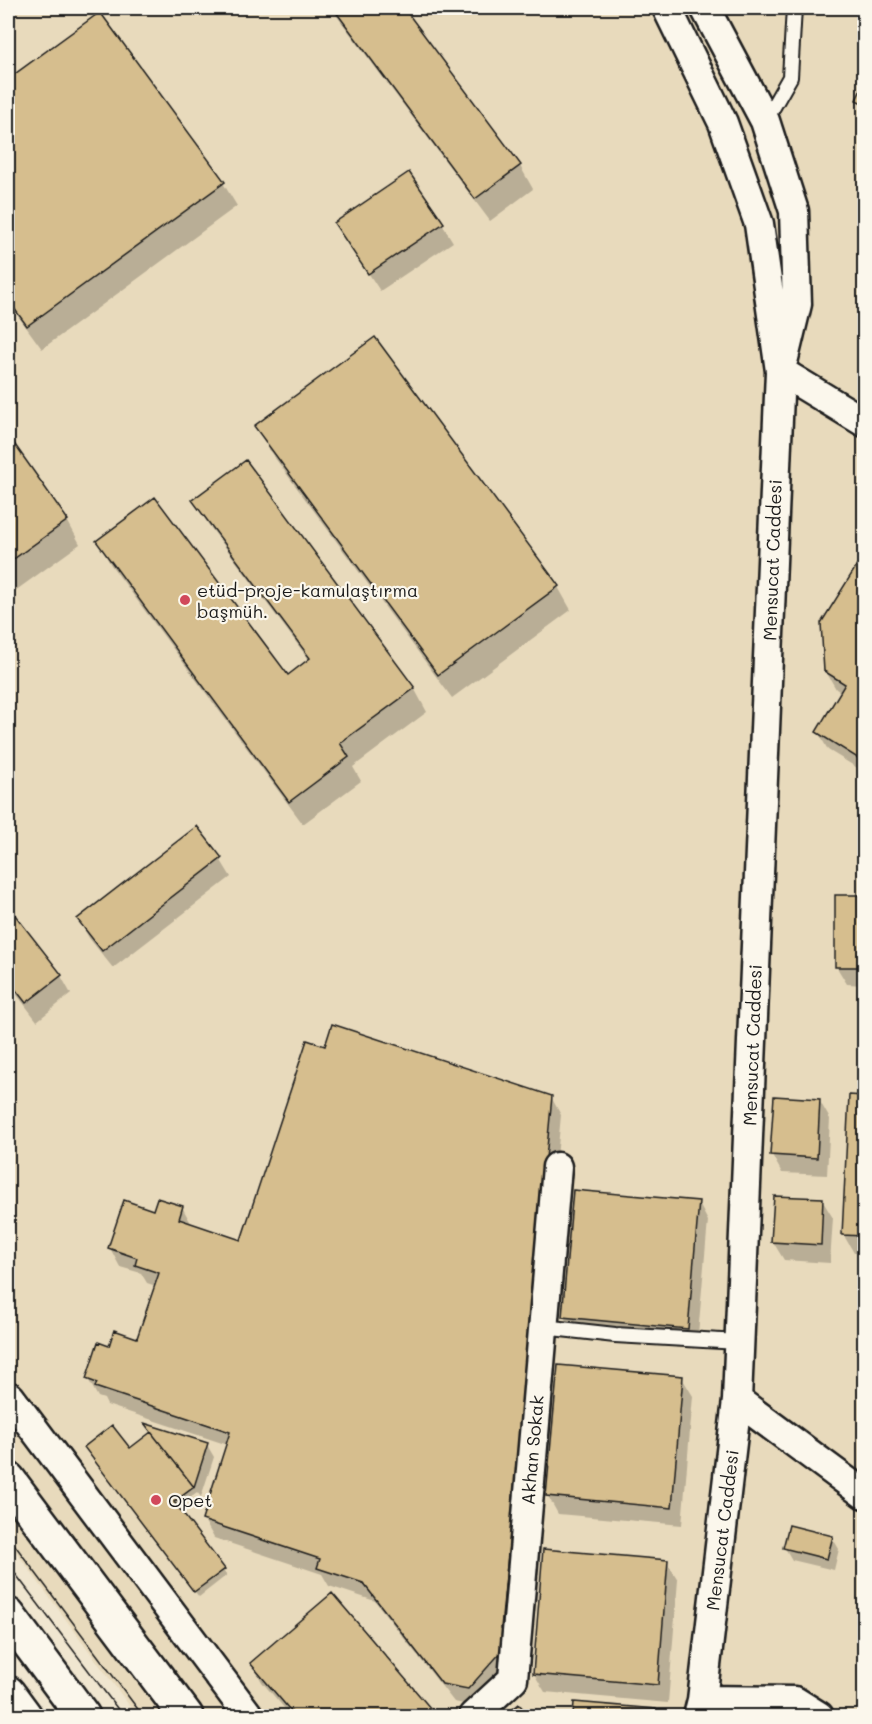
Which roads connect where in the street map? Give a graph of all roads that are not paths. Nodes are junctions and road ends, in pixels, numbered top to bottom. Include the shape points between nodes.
1 (667, 8) edge
2 (705, 8) edge
3 (794, 8) edge
4 (765, 122) junction
5 (780, 371) junction
6 (864, 422) edge
7 (557, 1167) dead end
8 (543, 1327) junction
9 (740, 1342) junction
10 (8, 1397) edge
11 (737, 1400) junction
12 (8, 1479) edge
13 (864, 1494) edge
14 (8, 1615) edge
15 (8, 1693) edge
16 (700, 1708) edge
17 (25, 1716) edge
18 (83, 1716) edge
19 (186, 1716) edge
20 (249, 1716) edge
21 (473, 1716) edge
22 (819, 1716) edge

1 - 5 street, Mensucat Caddesi via 723,123 759,224
2 - 4 street, Mensucat Caddesi
3 - 4 lane via 790,77
4 - 5 street, Mensucat Caddesi via 794,211 797,304
5 - 6 street
5 - 9 street, Mensucat Caddesi
7 - 8 street, Akhan Sokak
8 - 9 lane
8 - 21 street, Akhan Sokak via 513,1679
9 - 11 street, Mensucat Caddesi
10 - 20 street
11 - 13 street
11 - 16 street, Mensucat Caddesi
12 - 19 highway
14 - 18 highway
15 - 17 highway
16 - 22 street via 795,1701

